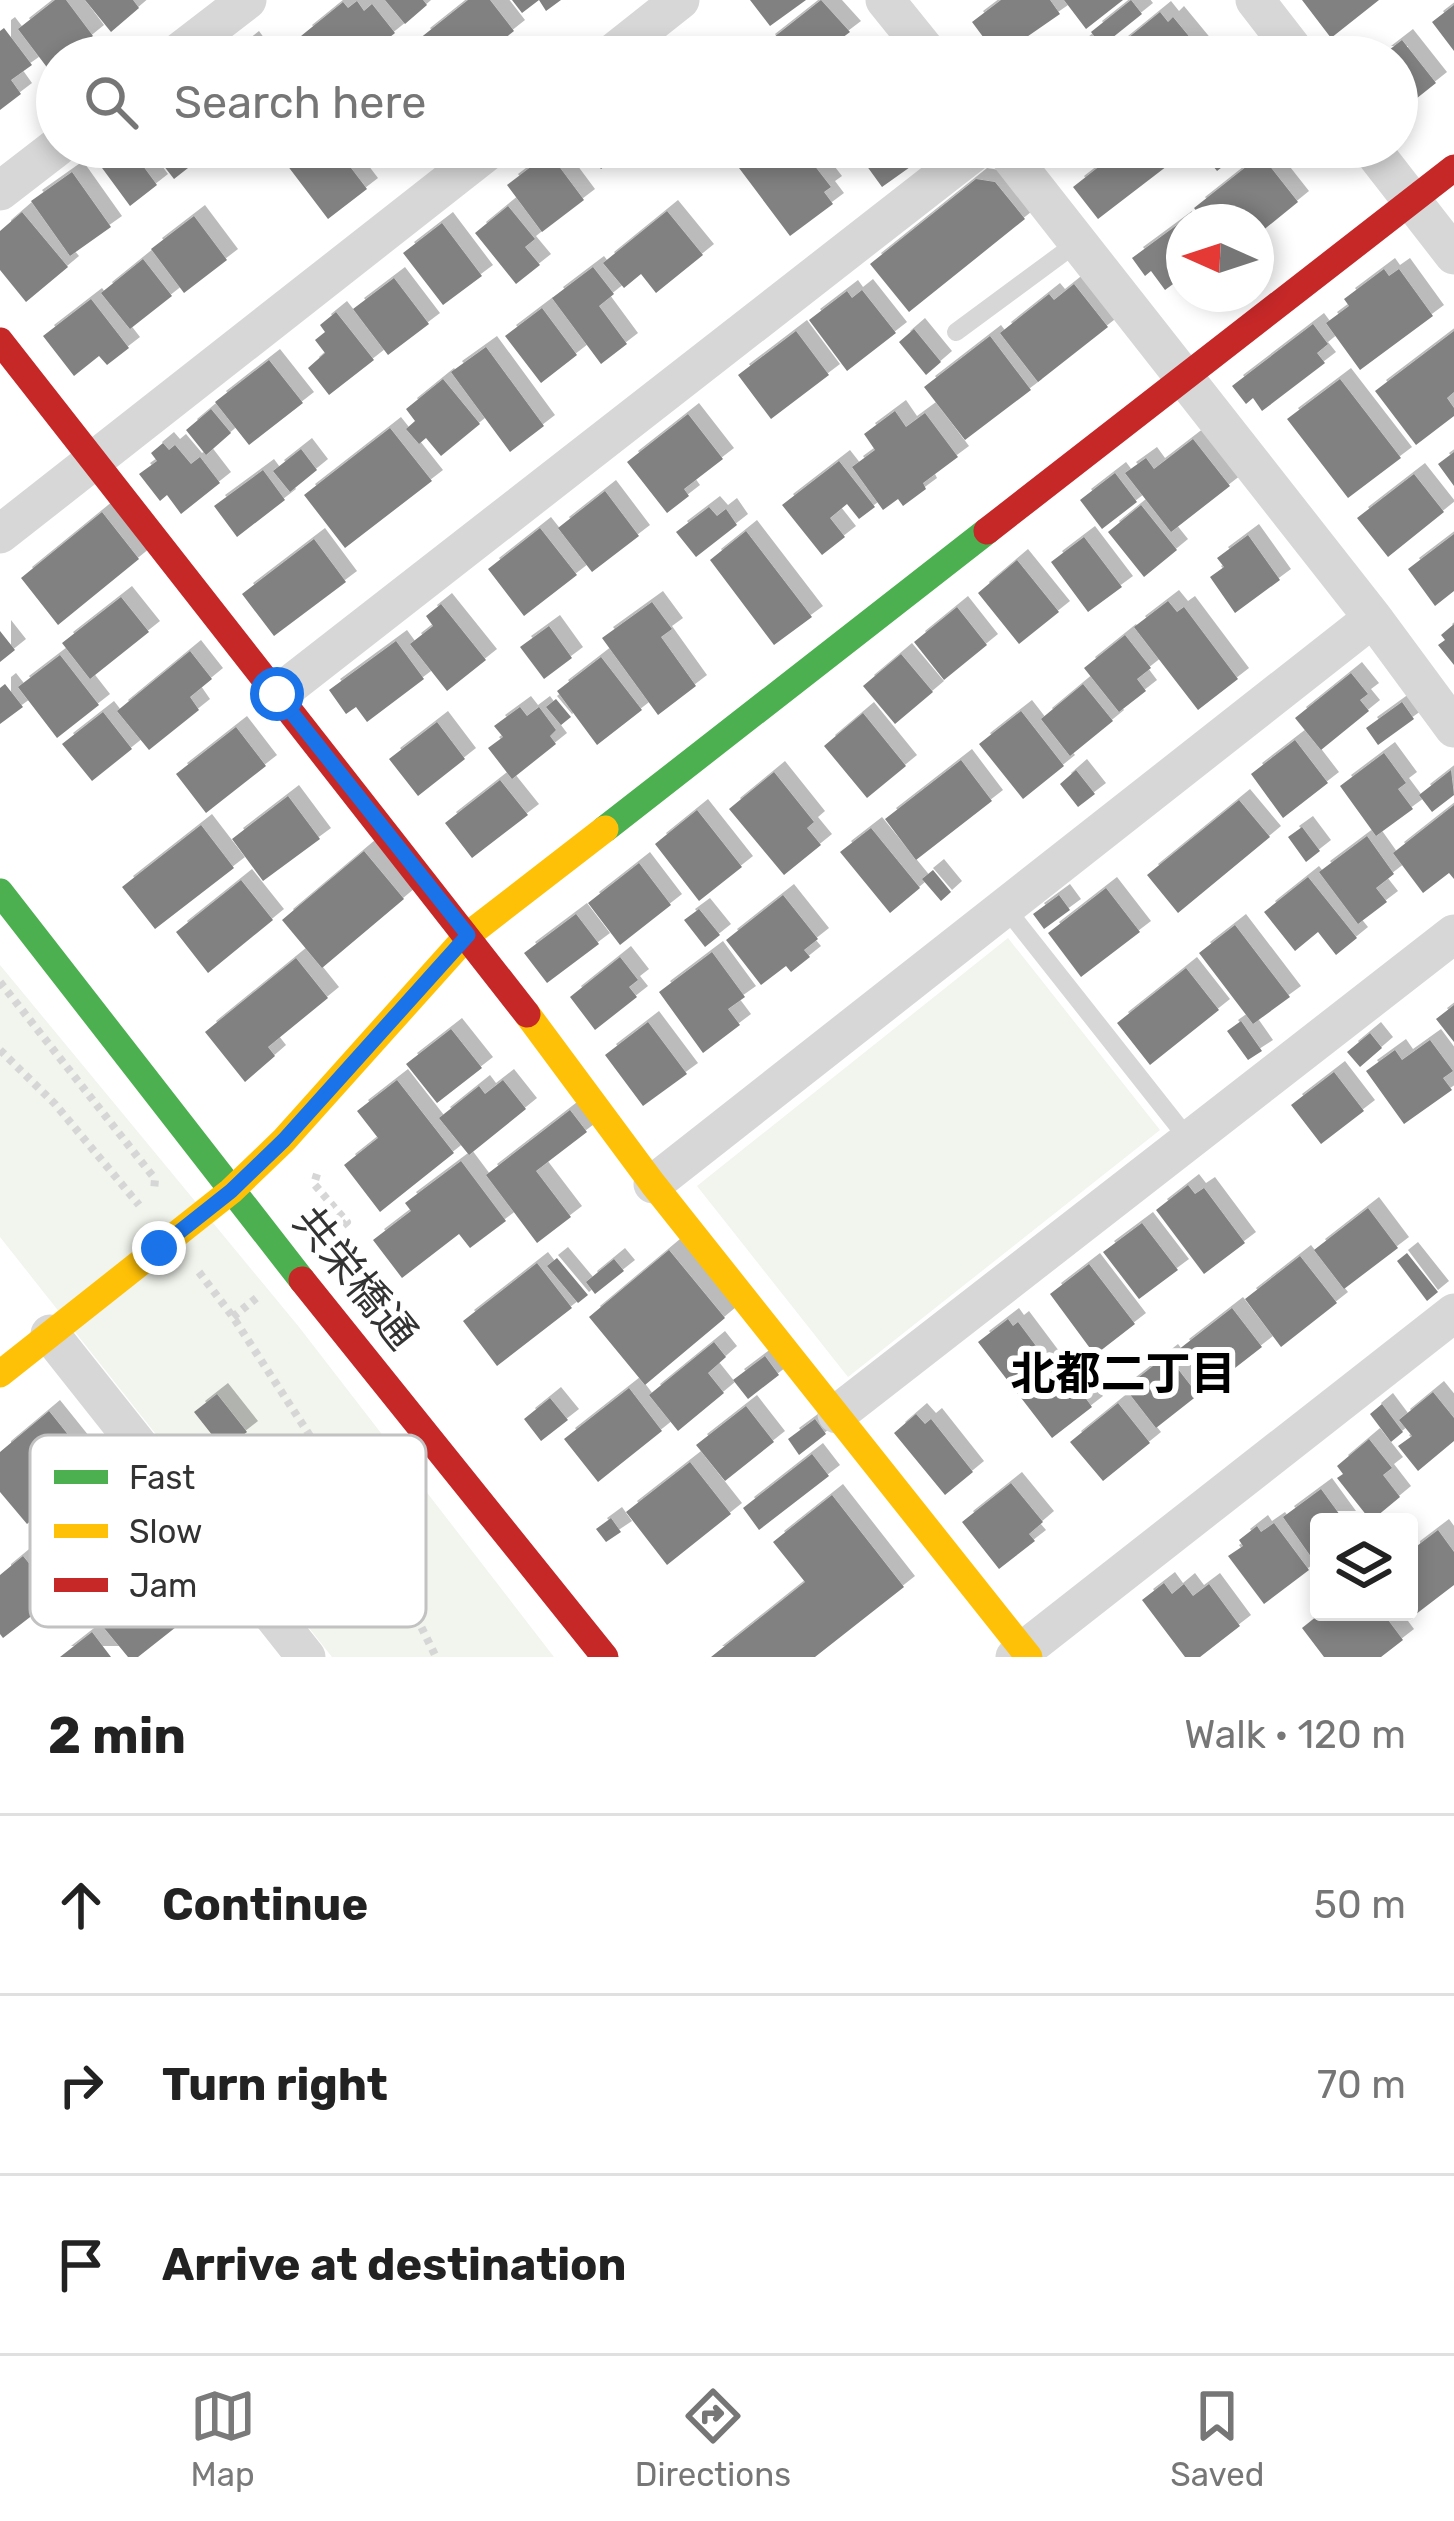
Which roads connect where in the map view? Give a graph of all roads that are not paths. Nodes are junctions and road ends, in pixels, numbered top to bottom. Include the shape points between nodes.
1 (247, 0) edge
2 (680, 0) edge
3 (885, 0) edge
4 (1255, 0) edge
5 (200, 36) edge
6 (635, 36) edge
7 (914, 36) edge
8 (1283, 36) edge
9 (36, 163) edge
10 (467, 168) edge
11 (953, 168) edge
12 (1020, 168) edge
13 (1386, 168) edge
14 (1454, 168) edge
15 (0, 191) edge
16 (1412, 201) junction
17 (1078, 242) junction
18 (1454, 255) edge
19 (956, 332) dead end
20 (0, 341) edge
21 (1185, 380) junction
22 (94, 461) junction
23 (0, 534) edge
24 (1373, 618) junction
25 (277, 694) junction
26 (1454, 728) edge
27 (0, 892) edge
28 (1005, 907) junction
29 (1454, 934) edge
30 (468, 935) junction
31 (1189, 1140) junction
32 (653, 1184) junction
33 (231, 1191) junction
34 (1454, 1313) edge
35 (50, 1334) junction
36 (0, 1374) edge
37 (837, 1414) junction
38 (130, 1435) edge
39 (282, 1627) edge
40 (1023, 1655) edge
41 (306, 1657) edge
42 (605, 1657) edge

1 - 5 street
2 - 6 street
3 - 7 street
4 - 8 street
9 - 15 street
10 - 22 street
11 - 25 street
12 - 17 street
13 - 16 street
14 - 16 street
16 - 18 street
16 - 21 street
17 - 19 lane
17 - 21 street
20 - 22 street
21 - 24 street
21 - 30 street
22 - 23 street
22 - 25 street
24 - 26 street
24 - 28 street
25 - 30 street
27 - 33 street, 共栄橋通
28 - 31 lane
28 - 32 street
29 - 31 street
30 - 32 street
30 - 33 street
31 - 37 street
32 - 37 street
33 - 35 street
33 - 42 street, 共栄橋通
34 - 40 street
35 - 36 street
35 - 38 street
37 - 40 street
39 - 41 street

